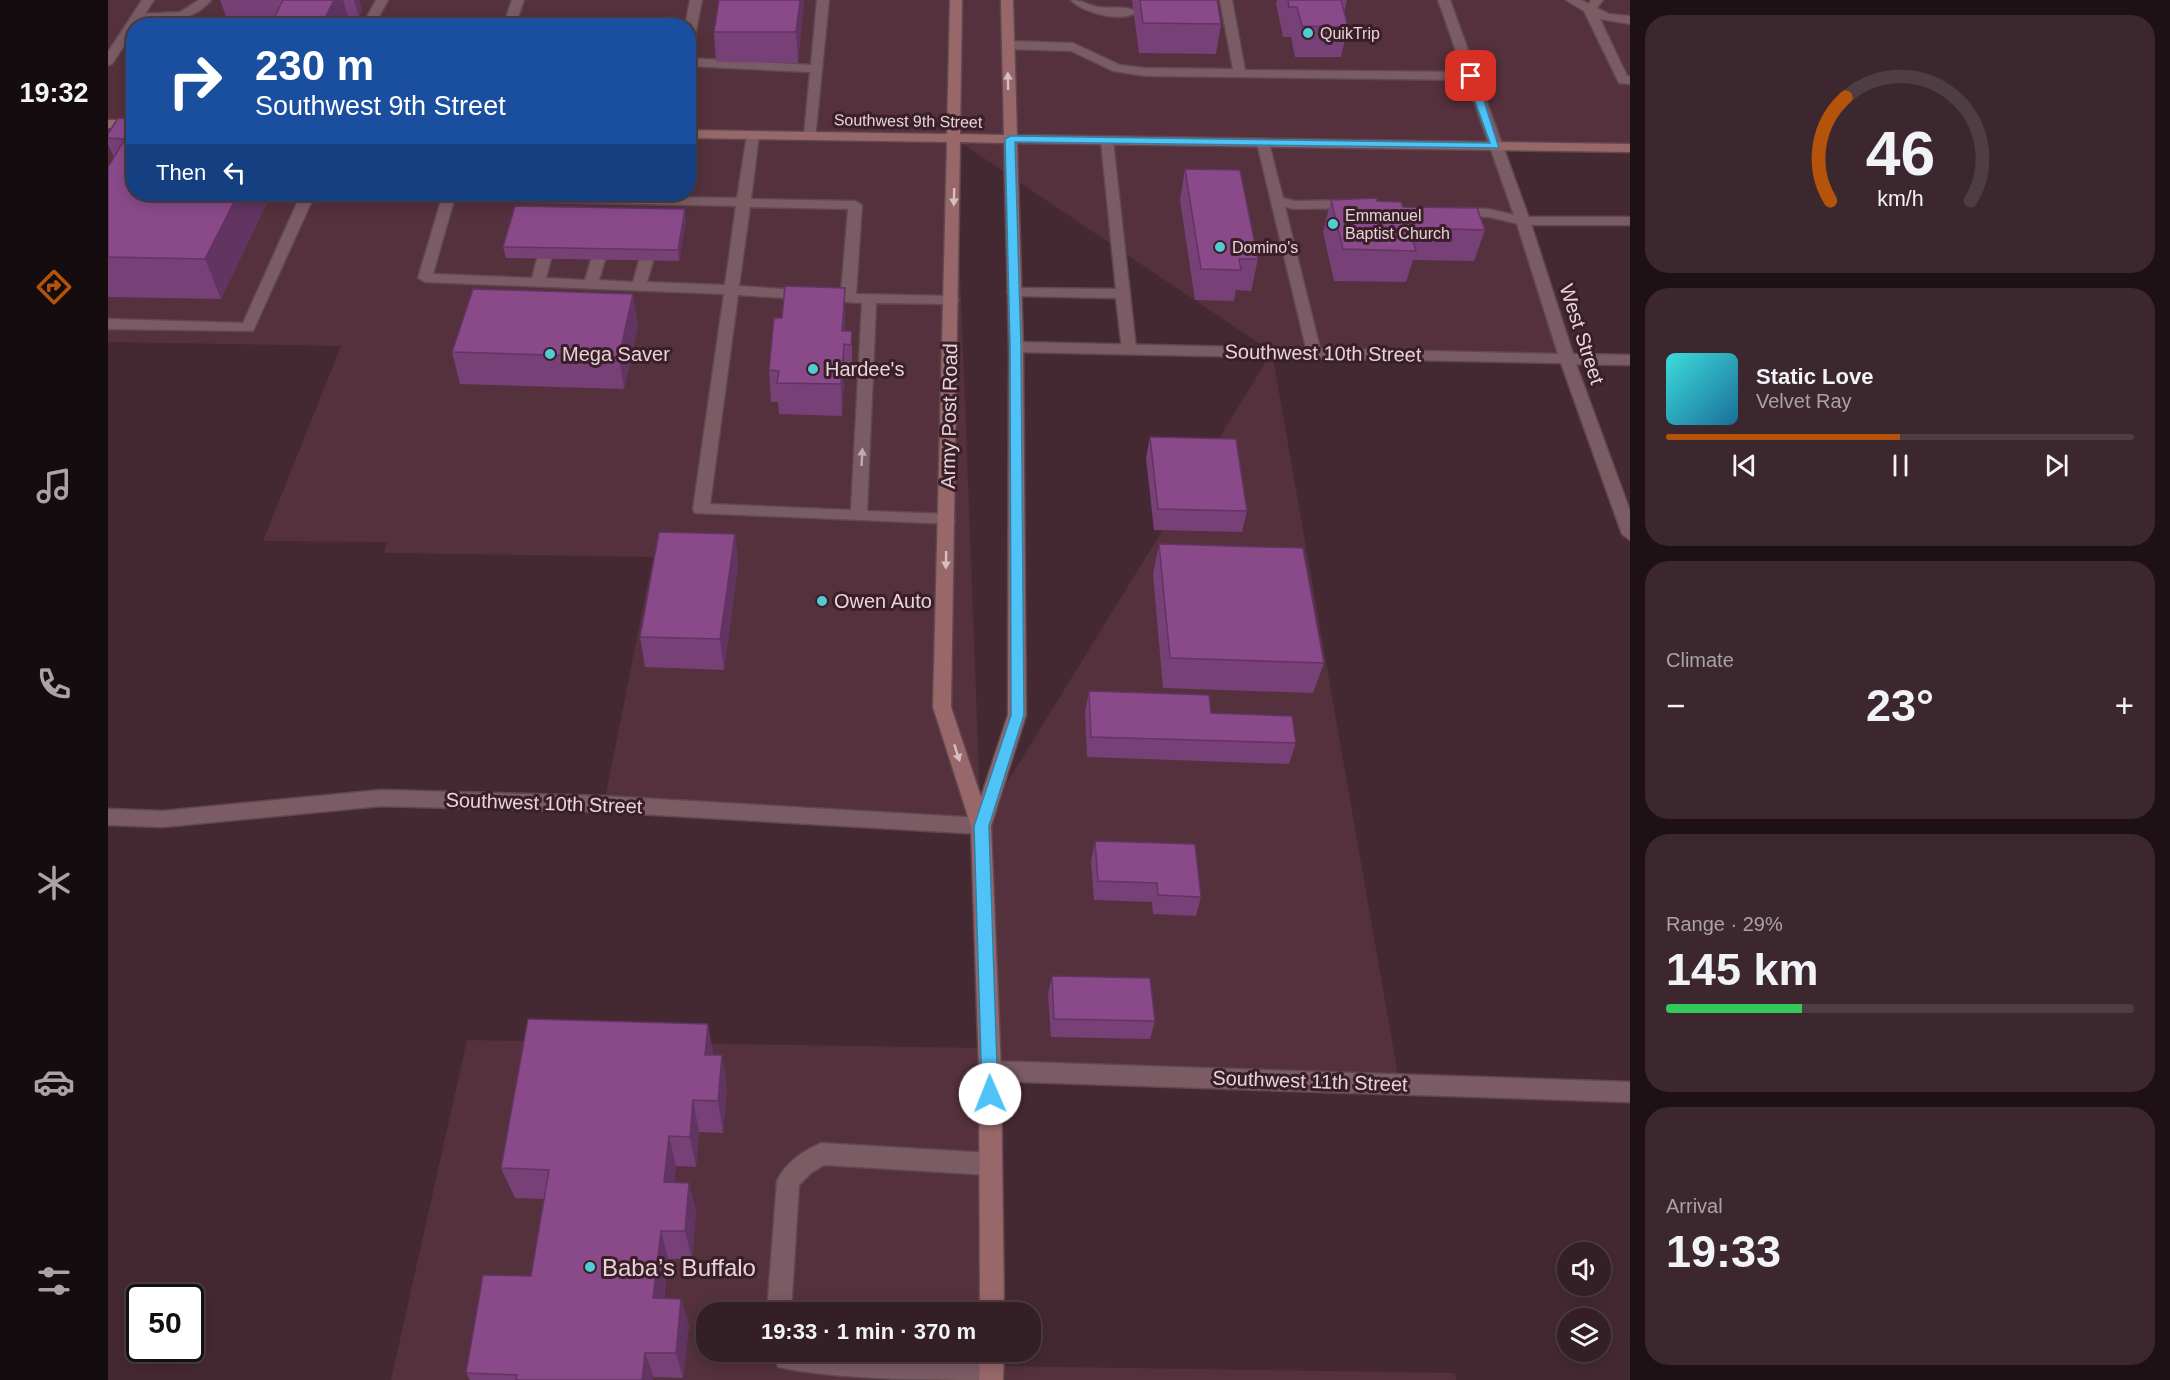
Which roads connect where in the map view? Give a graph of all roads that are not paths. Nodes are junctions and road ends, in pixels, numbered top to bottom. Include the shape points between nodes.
1 (148, 0) edge
2 (206, 0) edge
3 (382, 0) edge
4 (518, 0) edge
5 (696, 0) edge
6 (823, 0) edge
7 (956, 0) edge
8 (1006, 0) edge
9 (1077, 0) edge
10 (1226, 0) edge
11 (1444, 0) edge
12 (1572, 0) edge
13 (1594, 5) edge
14 (1130, 12) dead end
15 (136, 18) joint
16 (372, 18) edge
17 (512, 18) edge
18 (693, 18) edge
19 (1630, 20) edge
20 (126, 33) edge
21 (1008, 45) junction
22 (108, 61) edge
23 (696, 62) edge
24 (816, 69) junction
25 (1240, 73) junction
26 (1471, 76) junction
27 (1630, 80) edge
28 (108, 124) edge
29 (126, 124) edge
30 (696, 134) edge
31 (753, 135) junction
32 (810, 136) junction
33 (955, 139) junction
34 (1010, 139) junction
35 (1107, 141) junction
36 (1263, 143) junction
37 (1496, 146) junction
38 (1630, 148) edge
39 (1277, 200) junction
40 (305, 201) edge
41 (447, 201) edge
42 (559, 201) edge
43 (577, 201) edge
44 (659, 201) junction
45 (743, 203) junction
46 (1366, 206) edge
47 (1442, 211) edge
48 (555, 218) edge
49 (655, 219) edge
50 (1523, 221) junction
51 (1630, 221) edge
52 (544, 259) edge
53 (598, 260) edge
54 (646, 261) edge
55 (538, 282) junction
56 (591, 284) junction
57 (639, 286) junction
58 (730, 290) junction
59 (1014, 292) junction
60 (1124, 294) junction
61 (848, 298) junction
62 (869, 299) junction
63 (952, 300) junction
64 (108, 324) edge
65 (1016, 346) junction
66 (1129, 349) junction
67 (1314, 352) junction
68 (1567, 359) junction
69 (1630, 360) edge
70 (859, 516) junction
71 (946, 520) junction
72 (1630, 534) edge
73 (108, 818) edge
74 (981, 826) junction
75 (990, 1071) junction
76 (1630, 1092) edge
77 (990, 1164) junction
78 (780, 1302) edge
79 (992, 1302) edge
80 (800, 1362) edge
81 (992, 1362) edge
82 (991, 1378) edge

1 - 15 street
2 - 15 street via 200,8 182,16
3 - 16 street
4 - 17 street
5 - 18 street
6 - 24 street
7 - 33 main road, Army Post Road
8 - 21 main road, Army Post Road
9 - 14 street via 1084,7 1101,11
10 - 25 street
11 - 26 street, West Street
12 - 13 street
13 - 19 street via 1606,17
13 - 27 street via 1623,80
20 - 22 street
21 - 25 street via 1073,47 1117,68 1146,72
34 -> 21 main road, Army Post Road
23 - 24 street
24 - 32 street
25 - 26 street
26 - 37 street, West Street
28 - 29 main road
30 - 31 main road, Southwest 9th Street
31 - 32 main road, Southwest 9th Street
31 - 45 street
32 - 33 main road, Southwest 9th Street
33 - 34 main road, Southwest 9th Street
33 -> 63 main road, Army Post Road
34 - 35 main road, Southwest 9th Street
34 - 59 main road, Army Post Road
35 - 36 main road, Southwest 9th Street
35 - 60 street
36 - 37 main road, Southwest 9th Street
36 - 39 street
37 - 38 main road, Southwest 9th Street
37 - 50 street, West Street
39 - 46 street via 1294,205
39 - 67 street
40 - 64 street via 249,328
41 - 55 street via 424,278
42 - 48 street
43 - 44 street via 610,205
44 - 45 street
44 - 49 street
45 - 58 street
45 - 61 street via 855,205
47 - 50 street via 1489,213
50 - 51 street
50 - 68 street, West Street
52 - 55 street
53 - 56 street
54 - 57 street
55 - 56 street
56 - 57 street
57 - 58 street
58 - 61 street
58 - 70 street via 701,509
59 - 60 street
59 - 65 main road, Army Post Road
60 - 66 street
61 - 62 street
62 - 63 street
70 -> 62 street
63 - 71 main road, Army Post Road
65 - 66 street, Southwest 10th Street
65 - 74 main road, Army Post Road via 1017,715
66 - 67 street, Southwest 10th Street
67 - 68 street, Southwest 10th Street
68 - 69 street, Southwest 10th Street
68 - 72 street, West Street
70 - 71 street
71 -> 74 main road, Army Post Road via 942,707
73 - 74 street, Southwest 10th Street via 163,819 381,798 604,804
74 - 75 main road, Army Post Road
75 - 76 street, Southwest 11th Street
75 - 77 main road, Army Post Road
77 - 78 street via 821,1154 803,1165 788,1181
77 - 79 main road, Army Post Road
80 - 82 street
81 - 82 main road

